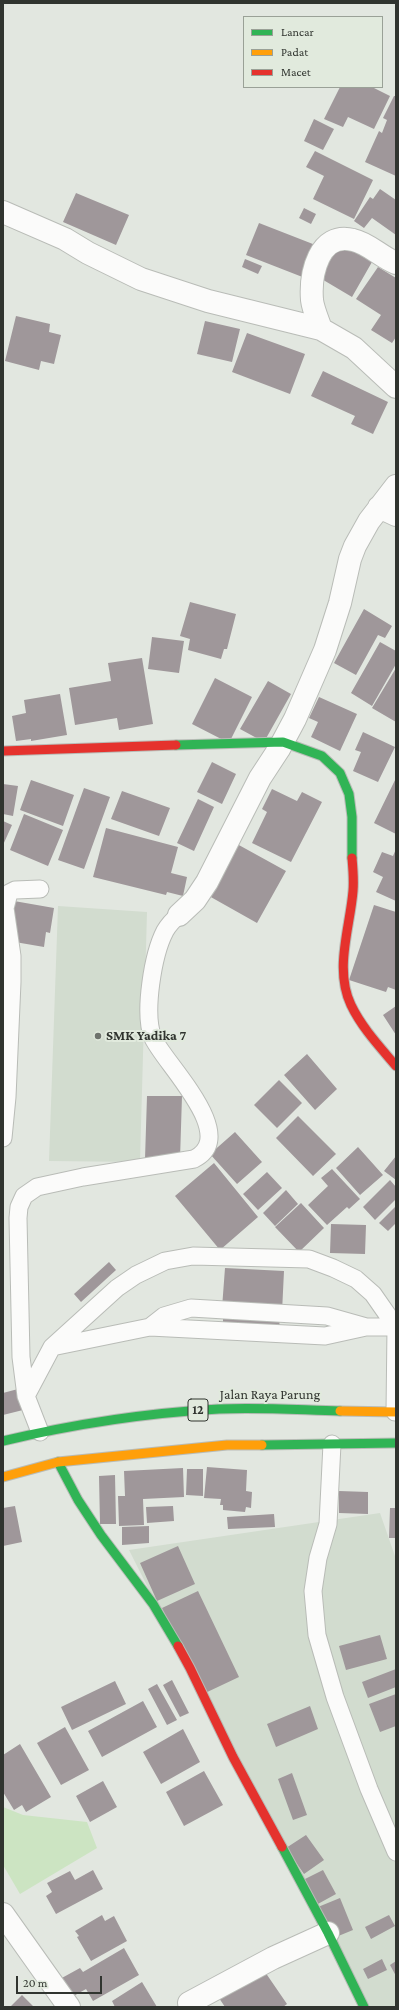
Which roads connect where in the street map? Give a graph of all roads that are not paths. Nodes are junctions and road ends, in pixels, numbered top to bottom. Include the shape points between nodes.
1 (3, 212) edge
2 (396, 263) edge
3 (321, 329) junction
4 (396, 387) edge
5 (396, 486) edge
6 (387, 511) edge
7 (283, 742) junction
8 (3, 751) edge
9 (40, 889) dead end
10 (179, 915) joint
11 (396, 1066) edge
12 (3, 1138) edge
13 (396, 1327) edge
14 (52, 1347) junction
15 (26, 1396) junction
16 (396, 1413) edge
17 (44, 1438) junction
18 (3, 1441) edge
19 (396, 1443) edge
20 (332, 1444) junction
21 (56, 1459) junction
22 (3, 1477) edge
23 (396, 1852) edge
24 (3, 1914) edge
25 (328, 1933) junction
26 (190, 2003) dead end
27 (68, 2007) edge
28 (364, 2007) edge

1 - 3 street via 141,279 215,303
2 - 3 street via 354,240 339,238 328,244 319,256 314,271 312,301
3 - 4 street via 354,348
5 - 6 street
6 - 7 street via 369,521 352,552 323,657
7 - 8 main road
7 - 10 street via 260,778 207,882 195,900
7 - 11 main road via 305,748 332,763 343,776 348,788 352,809 353,890 343,973 347,995 354,1012
9 - 12 lane via 15,890 9,893 5,908 12,956 12,982
10 - 15 lane via 170,922 160,941 152,977 149,1017 153,1038 197,1100 209,1133 207,1142 201,1156 194,1159 37,1187 24,1196 18,1218 21,1357
13 - 14 lane via 366,1327 325,1336 150,1327
13 - 14 lane via 373,1294 356,1279 309,1259 193,1256 166,1262 136,1275 117,1288
13 - 16 lane
14 - 15 lane
15 - 17 lane
16 - 17 main road, Jalan Raya Parung / 12 via 220,1408 142,1415
17 - 18 main road, Jalan Raya Parung / 12
19 - 20 main road
20 - 21 main road via 227,1445
20 - 23 lane via 328,1524 318,1558 313,1591 316,1634 335,1697 368,1789
21 - 22 main road
21 - 25 main road via 101,1536 153,1604 190,1668 233,1757
24 - 27 street
25 - 26 street via 273,1958
25 - 28 main road

